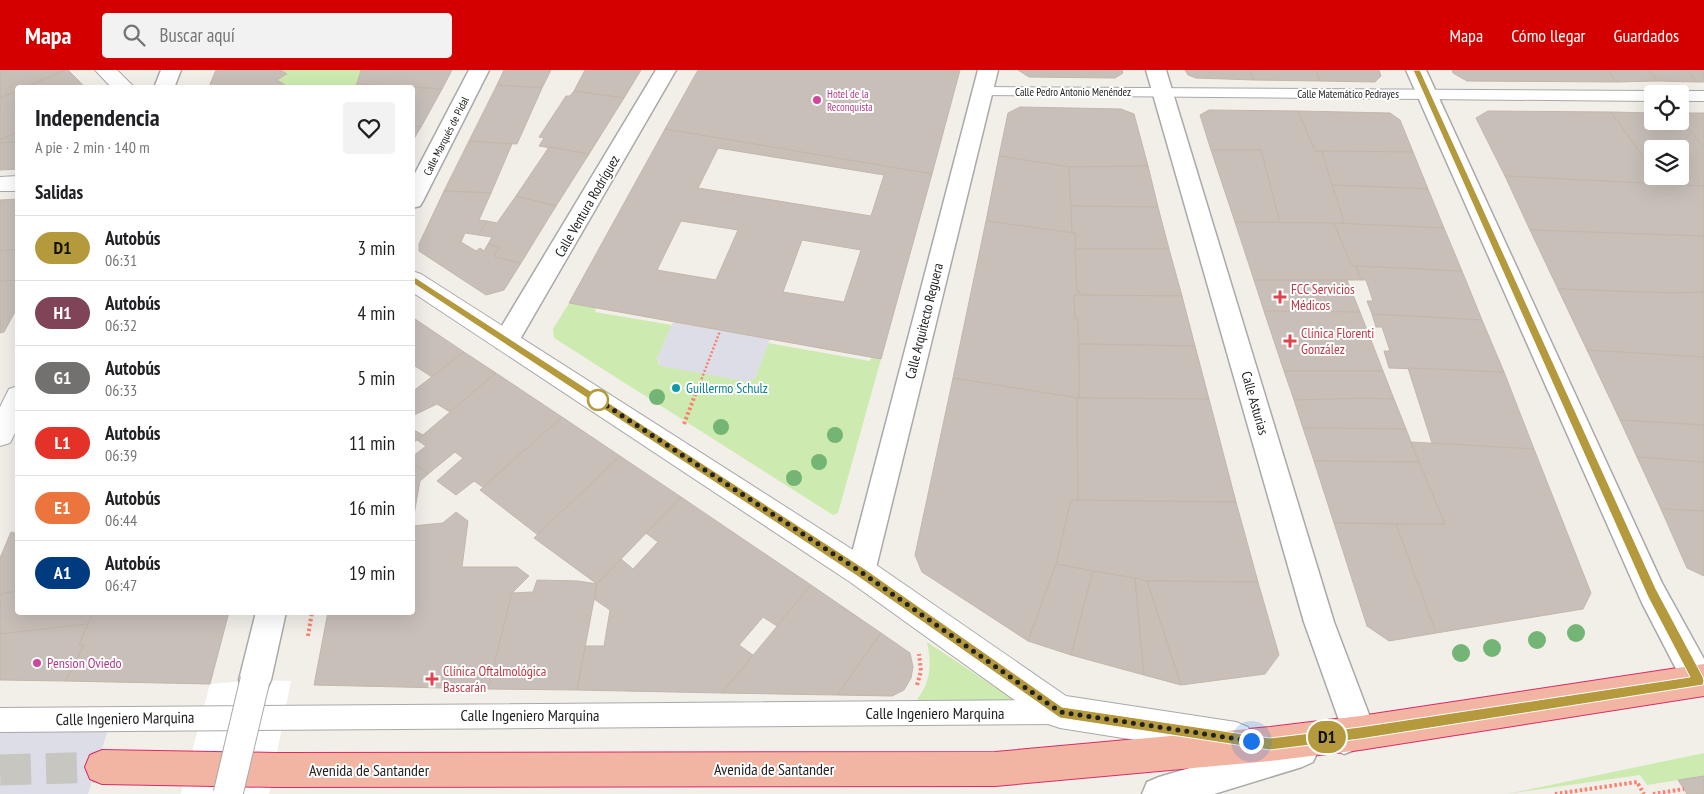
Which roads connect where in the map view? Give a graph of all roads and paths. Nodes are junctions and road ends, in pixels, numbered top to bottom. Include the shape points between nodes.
1 (105, 70) edge
2 (171, 70) edge
3 (479, 70) edge
4 (666, 70) edge
5 (1416, 70) edge
6 (985, 81) edge
7 (1160, 81) edge
8 (122, 85) edge
9 (165, 85) edge
10 (1426, 94) junction
11 (1644, 96) edge
12 (1689, 96) edge
13 (1704, 96) edge
14 (15, 183) edge
15 (0, 184) edge
16 (415, 195) edge
17 (415, 282) edge
18 (720, 331) dead end
19 (506, 341) junction
20 (15, 403) edge
21 (0, 435) edge
22 (674, 450) junction
23 (861, 572) junction
24 (271, 615) edge
25 (312, 615) edge
26 (308, 636) dead end
27 (918, 647) dead end
28 (1701, 680) edge
29 (1060, 712) junction
30 (882, 713) junction
31 (0, 720) edge
32 (1360, 733) junction
33 (1270, 744) junction
34 (102, 768) tunnel mouth
35 (1684, 789) dead end
36 (228, 794) edge
37 (1159, 794) edge
38 (1555, 794) edge
39 (1644, 794) edge
40 (1653, 794) edge

1 - 8 street
2 - 9 street
3 - 16 street, Calle Marqués de Pidal
4 - 19 street, Calle Ventura Rodríguez
5 - 10 street
6 - 7 street, Calle Pedro Antonio Menéndez
6 - 23 street, Calle Arquitecto Reguera
7 - 10 street, Calle Matemático Pedrayes
7 - 32 street, Calle Asturias via 1319,622
10 - 11 street, Calle Matemático Pedrayes
10 - 28 street via 1652,593
12 - 13 street
14 - 15 street
17 - 19 street
18 - 22 path
19 - 22 street
20 - 21 street
22 - 23 street
23 - 29 street
24 - 36 street, bridge
25 - 26 path
27 - 30 path via 919,682 912,693
28 - 32 highway, Avenida de Santander
29 - 30 street, Calle Ingeniero Marquina
29 - 33 street
30 - 31 street, Calle Ingeniero Marquina
32 - 33 highway, Avenida de Santander
32 - 37 street
33 - 34 highway, Avenida de Santander via 995,769
35 - 40 path
38 - 39 path via 1637,782

